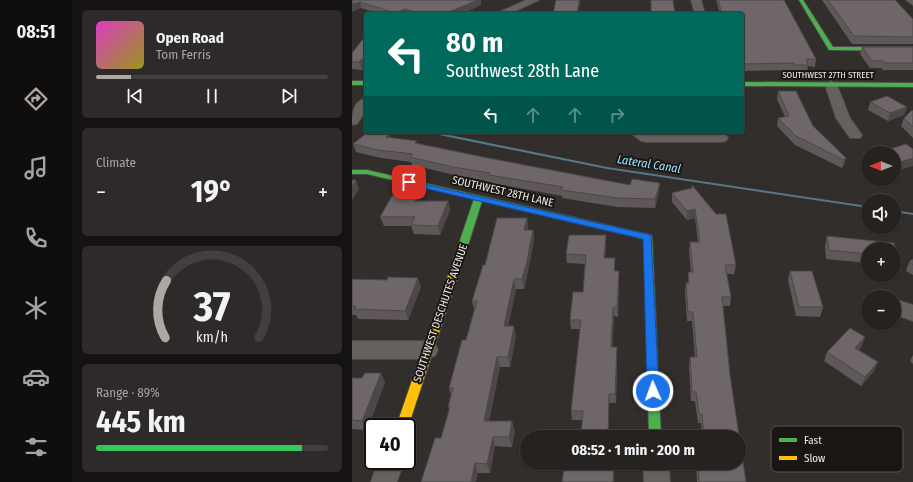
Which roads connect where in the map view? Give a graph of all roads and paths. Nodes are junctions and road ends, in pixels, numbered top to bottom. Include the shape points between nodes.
1 (534, 0) edge
2 (696, 0) edge
3 (801, 0) edge
4 (911, 0) edge
5 (913, 2) edge
6 (505, 12) edge
7 (699, 12) edge
8 (913, 49) edge
9 (352, 83) edge
10 (364, 83) edge
11 (744, 84) edge
12 (830, 85) junction
13 (913, 85) edge
14 (364, 105) edge
15 (352, 121) edge
16 (639, 134) edge
17 (855, 135) dead end
18 (721, 138) dead end
19 (352, 172) edge
20 (479, 198) junction
21 (901, 308) edge
22 (913, 312) edge
23 (352, 350) edge
24 (427, 350) junction
25 (405, 418) edge
26 (655, 430) edge
27 (388, 470) edge
28 (656, 470) edge
29 (384, 482) edge
30 (657, 482) edge

1 - 6 street
2 - 7 street
3 - 8 street via 831,49
4 - 5 street
9 - 10 street
11 - 12 street, SOUTHWEST 27TH STREET
12 - 13 street, SOUTHWEST 27TH STREET
12 - 17 street via 845,125
14 - 15 street
16 - 18 street via 646,138
19 - 20 street, SOUTHWEST 28TH LANE via 367,172
20 - 24 street, SOUTHWEST DESCHUTES AVENUE
20 - 26 street, SOUTHWEST 28TH LANE via 648,237
21 - 22 street
23 - 24 street
24 - 25 street, SOUTHWEST DESCHUTES AVENUE
27 - 29 street
28 - 30 street

